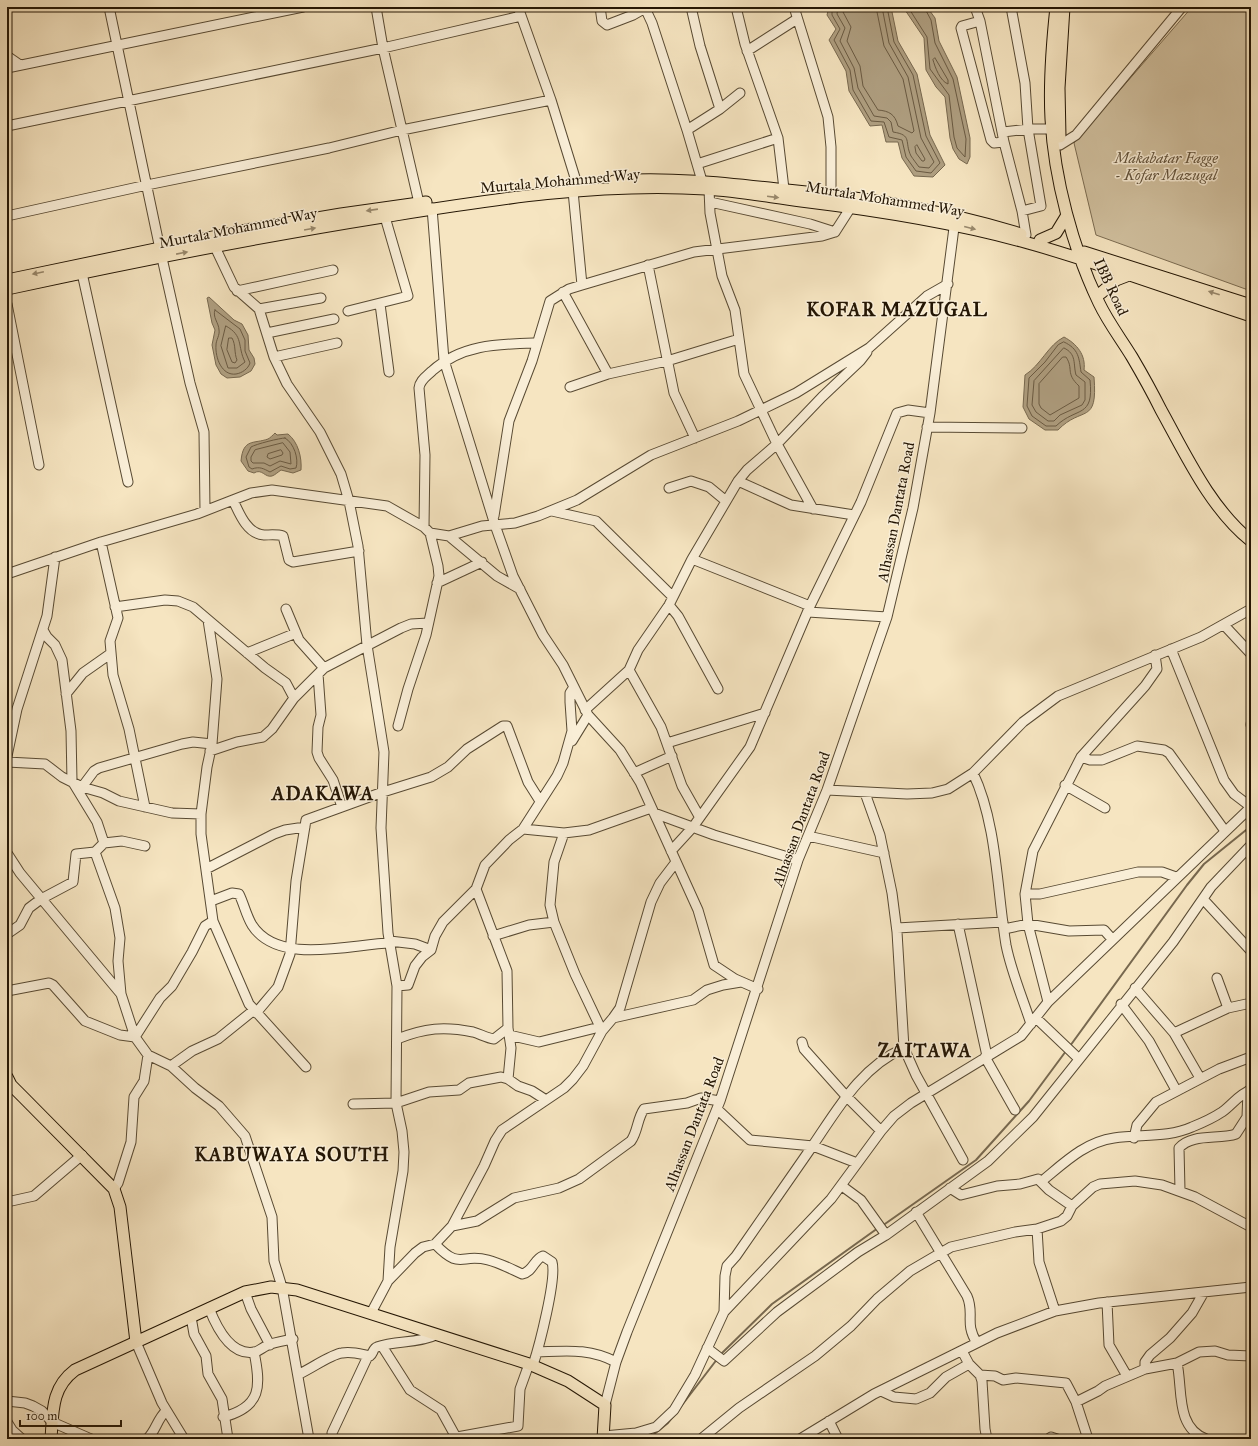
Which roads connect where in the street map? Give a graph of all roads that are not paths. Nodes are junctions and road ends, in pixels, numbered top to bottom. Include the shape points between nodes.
1 (109, 7) edge
2 (303, 7) edge
3 (376, 7) edge
4 (600, 7) edge
5 (691, 7) edge
6 (736, 7) edge
7 (794, 7) edge
8 (976, 7) edge
9 (1011, 7) edge
10 (1056, 7) edge
11 (1064, 7) edge
12 (1182, 7) edge
13 (646, 8) edge
14 (519, 11) edge
15 (797, 18) junction
16 (980, 21) junction
17 (117, 46) junction
18 (383, 48) junction
19 (747, 51) junction
20 (7, 56) edge
21 (20, 65) junction
22 (7, 68) edge
23 (740, 93) dead end
24 (551, 100) junction
25 (128, 102) junction
26 (720, 109) junction
27 (7, 126) edge
28 (1028, 129) junction
29 (1052, 129) junction
30 (402, 130) junction
31 (687, 130) junction
32 (1003, 132) junction
33 (778, 138) junction
34 (1004, 142) junction
35 (1060, 145) junction
36 (697, 164) junction
37 (147, 185) junction
38 (705, 185) junction
39 (575, 187) junction
40 (784, 189) junction
41 (831, 194) junction
42 (710, 202) junction
43 (419, 203) junction
44 (851, 207) junction
45 (432, 208) junction
46 (1022, 211) junction
47 (1067, 215) junction
48 (7, 216) edge
49 (385, 216) junction
50 (955, 220) junction
51 (835, 232) junction
52 (1026, 235) junction
53 (1040, 240) junction
54 (215, 247) junction
55 (717, 250) junction
56 (161, 253) junction
57 (1085, 256) junction
58 (648, 265) junction
59 (333, 270) dead end
60 (82, 273) junction
61 (1129, 275) junction
62 (7, 280) edge
63 (948, 284) junction
64 (582, 285) junction
65 (7, 289) edge
66 (237, 290) junction
67 (563, 292) junction
68 (1101, 293) junction
69 (321, 298) dead end
70 (7, 304) edge
71 (380, 304) junction
72 (1251, 305) edge
73 (259, 309) junction
74 (348, 311) dead end
75 (1251, 316) edge
76 (334, 319) dead end
77 (267, 333) junction
78 (740, 339) junction
79 (337, 344) dead end
80 (537, 344) junction
81 (869, 348) junction
82 (274, 357) junction
83 (444, 360) junction
84 (667, 361) junction
85 (389, 372) dead end
86 (608, 374) junction
87 (570, 387) dead end
88 (762, 411) junction
89 (930, 413) junction
90 (927, 427) junction
91 (1022, 428) dead end
92 (695, 438) junction
93 (778, 444) junction
94 (39, 465) dead end
95 (128, 482) dead end
96 (738, 482) junction
97 (669, 488) dead end
98 (233, 500) junction
99 (349, 501) junction
100 (726, 501) junction
101 (813, 509) junction
102 (205, 510) junction
103 (552, 511) junction
104 (854, 515) junction
105 (494, 522) junction
106 (427, 530) junction
107 (1251, 532) edge
108 (449, 536) junction
109 (1251, 541) edge
110 (101, 542) junction
111 (359, 551) junction
112 (55, 557) junction
113 (692, 559) junction
114 (482, 562) junction
115 (7, 574) edge
116 (437, 583) junction
117 (520, 589) junction
118 (671, 601) junction
119 (115, 607) junction
120 (286, 609) dead end
121 (809, 609) junction
122 (1251, 609) edge
123 (887, 617) junction
124 (208, 620) junction
125 (428, 623) junction
126 (1224, 625) junction
127 (43, 630) junction
128 (296, 633) junction
129 (367, 645) junction
130 (1171, 649) junction
131 (247, 653) junction
132 (110, 654) junction
133 (1251, 654) edge
134 (1155, 655) junction
135 (629, 670) junction
136 (321, 671) junction
137 (574, 687) junction
138 (718, 689) dead end
139 (66, 694) junction
140 (294, 698) junction
141 (587, 712) junction
142 (765, 713) junction
143 (398, 726) dead end
144 (667, 743) junction
145 (568, 747) junction
146 (211, 748) junction
147 (7, 756) edge
148 (672, 756) junction
149 (1081, 756) junction
150 (136, 757) junction
151 (7, 762) edge
152 (634, 773) junction
153 (973, 773) junction
154 (72, 781) junction
155 (1065, 785) junction
156 (82, 787) junction
157 (827, 790) junction
158 (383, 792) junction
159 (865, 793) junction
160 (540, 801) junction
161 (145, 807) junction
162 (342, 807) junction
163 (1251, 807) edge
164 (1105, 808) dead end
165 (653, 810) junction
166 (201, 814) junction
167 (699, 816) junction
168 (304, 827) junction
169 (693, 827) junction
170 (523, 828) junction
171 (1225, 831) junction
172 (564, 833) junction
173 (808, 836) junction
174 (104, 843) junction
175 (145, 846) dead end
176 (1251, 846) edge
177 (671, 851) junction
178 (95, 852) junction
179 (7, 853) edge
180 (884, 853) junction
181 (798, 860) junction
182 (676, 862) junction
183 (206, 869) junction
184 (1176, 877) junction
185 (476, 888) junction
186 (1025, 894) junction
187 (41, 899) junction
188 (1203, 899) junction
189 (210, 901) junction
190 (213, 921) junction
191 (554, 922) junction
192 (958, 924) junction
193 (1028, 924) junction
194 (1004, 925) junction
195 (897, 928) junction
196 (7, 934) edge
197 (492, 936) junction
198 (1112, 939) junction
199 (390, 942) junction
200 (291, 947) junction
201 (431, 950) junction
202 (1251, 951) edge
203 (1217, 978) dead end
204 (741, 982) junction
205 (397, 986) junction
206 (1135, 988) junction
207 (758, 989) junction
208 (7, 991) edge
209 (121, 994) junction
210 (1048, 1002) junction
211 (1251, 1003) edge
212 (1122, 1004) junction
213 (1228, 1008) junction
214 (255, 1011) junction
215 (613, 1018) junction
216 (1034, 1021) junction
217 (601, 1029) junction
218 (509, 1032) junction
219 (1174, 1034) junction
220 (135, 1037) junction
221 (397, 1039) junction
222 (802, 1042) dead end
223 (904, 1048) junction
224 (148, 1055) junction
225 (1076, 1056) junction
226 (1251, 1056) edge
227 (986, 1057) junction
228 (171, 1066) junction
229 (306, 1067) dead end
230 (7, 1077) edge
231 (1200, 1078) junction
232 (508, 1079) junction
233 (1176, 1090) junction
234 (1249, 1091) edge
235 (926, 1094) junction
236 (846, 1096) junction
237 (546, 1100) junction
238 (396, 1103) junction
239 (353, 1104) dead end
240 (719, 1105) junction
241 (1015, 1110) dead end
242 (880, 1131) junction
243 (1134, 1138) junction
244 (813, 1146) junction
245 (82, 1155) junction
246 (963, 1160) dead end
247 (857, 1163) junction
248 (1042, 1181) junction
249 (842, 1186) junction
250 (950, 1188) junction
251 (114, 1189) junction
252 (1180, 1190) junction
253 (7, 1202) edge
254 (1072, 1206) junction
255 (916, 1212) junction
256 (452, 1226) junction
257 (1251, 1227) edge
258 (1037, 1229) junction
259 (882, 1230) junction
260 (435, 1244) junction
261 (941, 1252) junction
262 (388, 1280) junction
263 (282, 1287) junction
264 (1251, 1287) edge
265 (245, 1292) junction
266 (1204, 1292) junction
267 (1107, 1302) junction
268 (209, 1308) junction
269 (1055, 1311) junction
270 (724, 1312) junction
271 (371, 1313) junction
272 (191, 1317) junction
273 (436, 1335) junction
274 (293, 1339) junction
275 (136, 1342) junction
276 (977, 1343) junction
277 (270, 1344) junction
278 (382, 1346) junction
279 (707, 1348) junction
280 (962, 1351) junction
281 (254, 1352) junction
282 (538, 1352) junction
283 (368, 1356) junction
284 (1251, 1356) edge
285 (616, 1362) junction
286 (1177, 1363) junction
287 (531, 1364) junction
288 (969, 1364) junction
289 (1145, 1369) junction
290 (299, 1374) junction
291 (980, 1375) junction
292 (1127, 1376) junction
293 (880, 1391) junction
294 (7, 1401) edge
295 (1076, 1402) junction
296 (606, 1405) junction
297 (166, 1411) junction
298 (223, 1417) junction
299 (829, 1421) junction
300 (7, 1422) edge
301 (52, 1422) junction
302 (332, 1433) dead end
303 (603, 1437) edge
304 (457, 1438) edge
305 (22, 1439) edge
306 (51, 1439) edge
307 (91, 1439) edge
308 (147, 1439) edge
309 (184, 1439) edge
310 (228, 1439) edge
311 (310, 1439) edge
312 (701, 1439) edge
313 (800, 1439) edge
314 (838, 1439) edge
315 (987, 1439) edge
316 (1088, 1439) edge
317 (1206, 1439) edge

1 - 17 street
2 - 17 street
3 - 18 street
4 - 13 street via 602,21 607,25
5 - 26 street via 700,46
6 - 19 street
7 - 15 street
8 - 16 street
9 - 28 street via 1025,83
10 - 29 main road, IBB Road via 1050,92
11 - 35 main road, IBB Road via 1059,88
12 - 35 street via 1076,135
13 - 31 street
14 - 18 street
14 - 24 street
15 - 19 street
15 - 41 street via 828,117 832,147
16 - 32 street
16 - 34 street via 961,28 991,140 994,143
17 - 21 street
17 - 25 street
18 - 25 street
18 - 30 street
19 - 33 street
20 - 21 street
21 - 22 street
23 - 26 street
24 - 30 street
24 - 39 street
25 - 27 street
25 - 37 street
26 - 31 street
28 - 29 street
28 - 32 street
28 - 46 street via 1041,206
29 - 47 main road, IBB Road via 1057,170
30 - 37 street via 329,148
30 - 43 street
31 - 36 street
32 - 34 street
33 - 36 street
33 - 40 street
34 - 46 street
35 - 57 main road, IBB Road
36 - 38 street
37 - 48 street
37 - 56 street
38 - 39 main road, Murtala Mohammed Way via 634,180
38 - 40 main road, Murtala Mohammed Way
38 - 42 street
38 -> 44 main road, Murtala Mohammed Way
39 - 43 main road, Murtala Mohammed Way
39 - 45 main road, Murtala Mohammed Way
39 - 64 street
40 - 41 main road, Murtala Mohammed Way
41 - 50 main road, Murtala Mohammed Way
42 - 51 street
42 - 55 street
43 -> 56 main road, Murtala Mohammed Way via 293,222
44 - 50 main road, Murtala Mohammed Way
44 - 51 street
45 - 49 main road, Murtala Mohammed Way
45 - 83 street
46 - 52 street
47 - 53 main road via 1056,233
47 - 57 main road, IBB Road
54 -> 49 main road, Murtala Mohammed Way
49 - 71 street via 408,296
50 - 52 main road, Murtala Mohammed Way
50 -> 57 main road, Murtala Mohammed Way
50 - 63 street, Alhassan Dantata Road
51 - 55 street via 805,240
52 - 53 main road, Murtala Mohammed Way
53 - 57 main road, Murtala Mohammed Way
56 -> 54 main road, Murtala Mohammed Way
54 - 66 street via 228,278
55 - 58 street via 694,252
55 - 78 street via 722,276 735,310
56 - 60 main road, Murtala Mohammed Way
56 -> 62 main road, Murtala Mohammed Way
56 - 102 street via 190,383 204,432
57 - 61 main road, Murtala Mohammed Way
57 - 68 main road, IBB Road
72 -> 57 main road, Murtala Mohammed Way
57 - 109 main road, IBB Road via 1094,292 1104,314 1132,357 1194,469 1225,516
58 - 64 street
58 - 84 street
59 - 66 street
60 - 65 main road, Murtala Mohammed Way
60 - 95 street
61 - 68 main road via 1116,280
61 - 75 main road, Murtala Mohammed Way
63 - 81 street via 927,296
63 - 89 street, Alhassan Dantata Road
64 - 67 street
66 - 73 street
67 - 80 street via 548,304
67 - 86 street
68 - 107 main road, IBB Road via 1216,492
69 - 73 street
70 - 94 street
71 - 74 street
71 - 85 street
73 - 77 street
76 - 77 street
77 - 82 street
78 - 84 street
78 - 88 street via 744,374
79 - 82 street
80 - 83 street via 491,344
80 - 105 street via 509,421
81 - 88 street
81 - 93 street via 860,361
82 - 99 street via 287,384 320,432 341,474
83 - 105 street
83 - 106 street via 421,382 419,388
84 - 86 street
84 - 92 street via 674,393
86 - 87 street
88 - 92 street
88 - 93 street
89 - 90 street, Alhassan Dantata Road
89 - 104 street via 908,410 897,413
90 - 91 street
90 - 123 street, Alhassan Dantata Road via 913,508
92 - 103 street via 651,455 609,482
93 - 96 street via 747,470
93 - 101 street
96 - 100 street
96 - 101 street via 791,505
97 - 100 street via 691,481 709,487
98 - 99 street via 272,490
98 - 102 street
98 - 111 street via 240,515 255,532 261,535 283,536 289,560 293,562
99 - 106 street via 387,506
99 - 111 street
100 - 113 street
101 - 104 street
102 - 110 street
103 - 105 street via 515,523
103 - 118 street via 596,521
104 - 121 street
105 - 108 street
105 - 117 street
106 - 108 street
106 - 116 street via 438,566
108 - 114 street
110 - 112 street
110 - 119 street
111 - 129 street
112 - 115 street
112 - 127 street
113 - 118 street
113 - 121 street
114 - 116 street
114 - 117 street via 497,576
116 - 125 street
117 - 137 street via 543,635
118 - 135 street via 638,650
118 - 138 street
119 - 124 street via 143,602 178,601 193,607
119 - 132 street via 118,618 110,641
120 - 128 street
121 - 123 street
121 - 142 street
122 - 126 street
123 - 157 street, Alhassan Dantata Road
124 - 131 street
124 - 146 street via 217,671
125 - 129 street via 411,624
125 - 143 street
126 - 130 street
126 - 133 street
127 - 139 street via 46,637 55,645 62,660
127 - 147 street via 17,709
128 - 131 street
128 - 136 street
129 - 136 street
129 - 158 street via 383,744
130 - 134 street
130 - 163 street via 1224,780 1234,794
131 - 140 street via 286,683
132 - 139 street via 83,673
132 - 150 street via 113,675
134 - 149 street via 1156,669 1145,686
134 - 153 street via 1058,696 1023,722
135 - 141 street
135 - 144 street via 661,727
136 - 140 street
136 - 162 street via 321,715 316,752 333,780
137 - 141 street
137 - 145 street via 570,693 572,731
139 - 154 street via 71,731
140 - 146 street via 272,729 263,737
141 - 145 street
141 - 152 street via 620,750
142 - 144 street
142 - 167 street via 750,747
144 - 148 street
145 - 160 street via 557,776
146 - 150 street via 193,742
146 - 166 street
148 - 152 street
148 - 167 street via 682,786
149 - 155 street
149 - 171 street via 1090,760 1102,760 1138,746 1164,750 1169,753
150 - 156 street via 99,768
150 - 161 street
151 - 154 street via 45,764
152 - 165 street
153 - 159 street via 939,792
153 - 194 street via 983,800
154 - 156 street
154 - 174 street via 97,822
155 - 164 street
155 - 186 street via 1033,852
156 - 161 street via 119,801
157 - 159 street
157 - 173 street, Alhassan Dantata Road
158 - 160 street via 431,777 448,767 496,728 507,726 528,782
158 - 162 street
158 - 199 street via 381,828
159 - 180 street
160 - 170 street
161 - 166 street via 172,813
162 - 168 street via 306,820
163 - 171 street
165 - 169 street
165 - 172 street via 589,830
165 - 177 street
166 - 183 street
167 - 169 street
168 - 183 street via 274,834
168 - 200 street via 296,881
169 - 177 street
169 - 181 street
170 - 172 street
170 - 185 street via 485,865
171 - 184 street
172 - 191 street via 554,862 550,905
173 - 180 street
173 - 181 street, Alhassan Dantata Road
174 - 175 street via 122,841
174 - 178 street
176 - 188 street via 1211,887
177 - 182 street
178 - 187 street via 76,854 73,882
178 - 209 street via 115,908 120,938 118,961
179 - 187 street
180 - 195 street
181 - 207 street, Alhassan Dantata Road
182 - 204 street via 698,910 714,965
182 - 215 street via 660,883 651,902 625,994
183 - 189 street
184 - 186 street via 1162,872 1138,872 1040,894
184 - 198 street
185 - 197 street
185 - 201 street via 443,922
186 - 193 street
187 - 196 street via 29,908 20,925
187 - 209 street
188 - 202 street
188 - 206 street via 1173,942
189 - 190 street
189 - 200 street via 232,893 239,894 253,926 277,945
190 - 214 street via 242,991
190 - 220 street via 205,926 172,986 160,998
191 - 197 street via 529,925
191 - 217 street
192 - 194 street
192 - 195 street
192 - 227 street
193 - 194 street
193 - 198 street via 1069,931 1104,930
193 - 210 street
194 - 216 street via 1007,947
195 - 223 street
197 - 218 street via 507,971
198 - 210 street
199 - 200 street via 314,950
199 - 201 street via 415,944
199 - 205 street
200 - 214 street via 278,988
201 - 205 street via 415,966 408,985
203 - 213 street
204 - 207 street
204 - 215 street via 707,990 693,1000
205 - 221 street
206 - 212 street
206 - 219 street
207 - 240 street, Alhassan Dantata Road
208 - 220 street via 49,983 85,1021 120,1035
209 - 220 street
210 - 216 street
211 - 213 street
212 - 225 street
212 - 233 street via 1150,1041
213 - 219 street
214 - 228 street via 218,1039 192,1051
214 - 229 street
215 - 217 street
216 - 225 street
216 - 227 street via 1016,1040
217 - 218 street via 539,1042
217 - 237 street via 583,1066 573,1079
218 - 221 street via 494,1039 458,1029 442,1028 423,1030
218 - 232 street via 511,1048
219 - 231 street
220 - 224 street
221 - 238 street
222 - 236 street via 804,1049
223 - 235 street
223 - 236 street via 890,1055
224 - 228 street
224 - 251 street via 144,1081 134,1097 131,1142
225 - 250 street via 1033,1117 988,1161
226 - 231 street
227 - 235 street
227 - 241 street
228 - 263 street via 219,1106 246,1136 272,1218 274,1262
230 - 245 main road via 22,1097
231 - 233 street
232 - 237 street
232 - 238 street via 494,1078 469,1083 459,1090 430,1092
233 - 243 street via 1156,1102 1138,1125
234 - 243 street via 1222,1112 1192,1127
234 - 252 street via 1247,1117 1236,1134 1197,1139 1179,1148
235 - 242 street via 894,1116
235 - 246 street
236 - 242 street
236 - 244 street
237 - 256 street via 502,1130
238 - 239 street
238 - 262 street via 402,1131 403,1171 390,1247
240 - 244 street via 750,1140
240 - 256 street via 701,1098 687,1103 644,1109 640,1115 636,1135 631,1141 580,1178 558,1188 514,1198 476,1221
240 - 285 street, Alhassan Dantata Road
242 - 247 street
243 - 248 street via 1114,1138 1094,1144 1071,1156
244 - 247 street
244 - 270 street via 727,1266
245 - 251 main road
245 - 253 street via 34,1196
247 - 249 street
248 - 250 street via 1036,1178 1020,1184 997,1186 961,1195
248 - 254 street via 1049,1190
249 - 259 street via 861,1200
249 - 270 street
250 - 255 street
251 - 275 main road via 120,1207
252 - 254 street via 1135,1181 1100,1184
252 - 257 street
254 - 258 street via 1061,1221
255 - 259 street
255 - 261 street
256 - 260 street
258 - 261 street via 1008,1233 951,1247
258 - 269 street via 1039,1262
259 - 279 street via 858,1252 720,1358
260 - 262 street via 423,1247 415,1253
260 - 282 street via 453,1260 489,1260 522,1274 529,1271 540,1257 548,1258 552,1262 553,1270
261 - 276 street via 967,1296 970,1328
261 - 312 street via 910,1271 877,1298 851,1326 815,1356 739,1408
262 - 271 street
263 - 265 main road
263 - 271 main road
263 - 274 street
264 - 266 street
265 - 268 main road
265 - 277 street
266 - 267 street
266 - 289 street via 1192,1313 1170,1338 1150,1355 1145,1362
267 - 269 street
267 - 292 street via 1109,1345
268 - 272 main road
268 - 281 street via 215,1325 230,1344 241,1350
269 - 276 street via 996,1333
270 - 279 street
271 - 273 main road
272 - 275 main road
272 - 298 street via 197,1342 206,1356 208,1374 222,1399
273 - 278 street via 427,1339
273 - 287 main road
274 - 277 street
274 - 290 street
275 - 297 street
275 - 301 main road via 67,1376 56,1394
276 - 280 street
277 - 281 street
278 - 283 street
278 - 304 street via 410,1390 438,1406
279 - 303 street via 695,1375 674,1410 656,1427 636,1433
280 - 288 street
280 - 293 street
281 - 298 street via 259,1382 255,1398 241,1412
282 - 285 street via 580,1350 602,1355
282 - 287 street
283 - 290 street via 359,1353 338,1354
283 - 302 street
284 - 286 street via 1228,1355 1215,1351 1198,1352
285 - 296 street, Alhassan Dantata Road
286 - 289 street
286 - 317 street via 1186,1422 1200,1437
287 - 296 main road via 568,1381
287 - 304 street via 520,1388 518,1426
288 - 291 street
288 - 293 street via 946,1377 930,1393 916,1399 894,1397
289 - 292 street
290 - 311 street
291 - 295 street via 995,1376 1003,1380 1016,1378 1064,1382
291 - 315 street
292 - 295 street
293 - 299 street
294 - 301 street via 33,1406
295 - 316 street
296 - 303 main road
297 - 308 street via 160,1416 156,1428
297 - 309 street
298 - 310 street
299 - 313 street
299 - 314 street
300 - 305 street
301 - 306 main road
301 - 307 street

